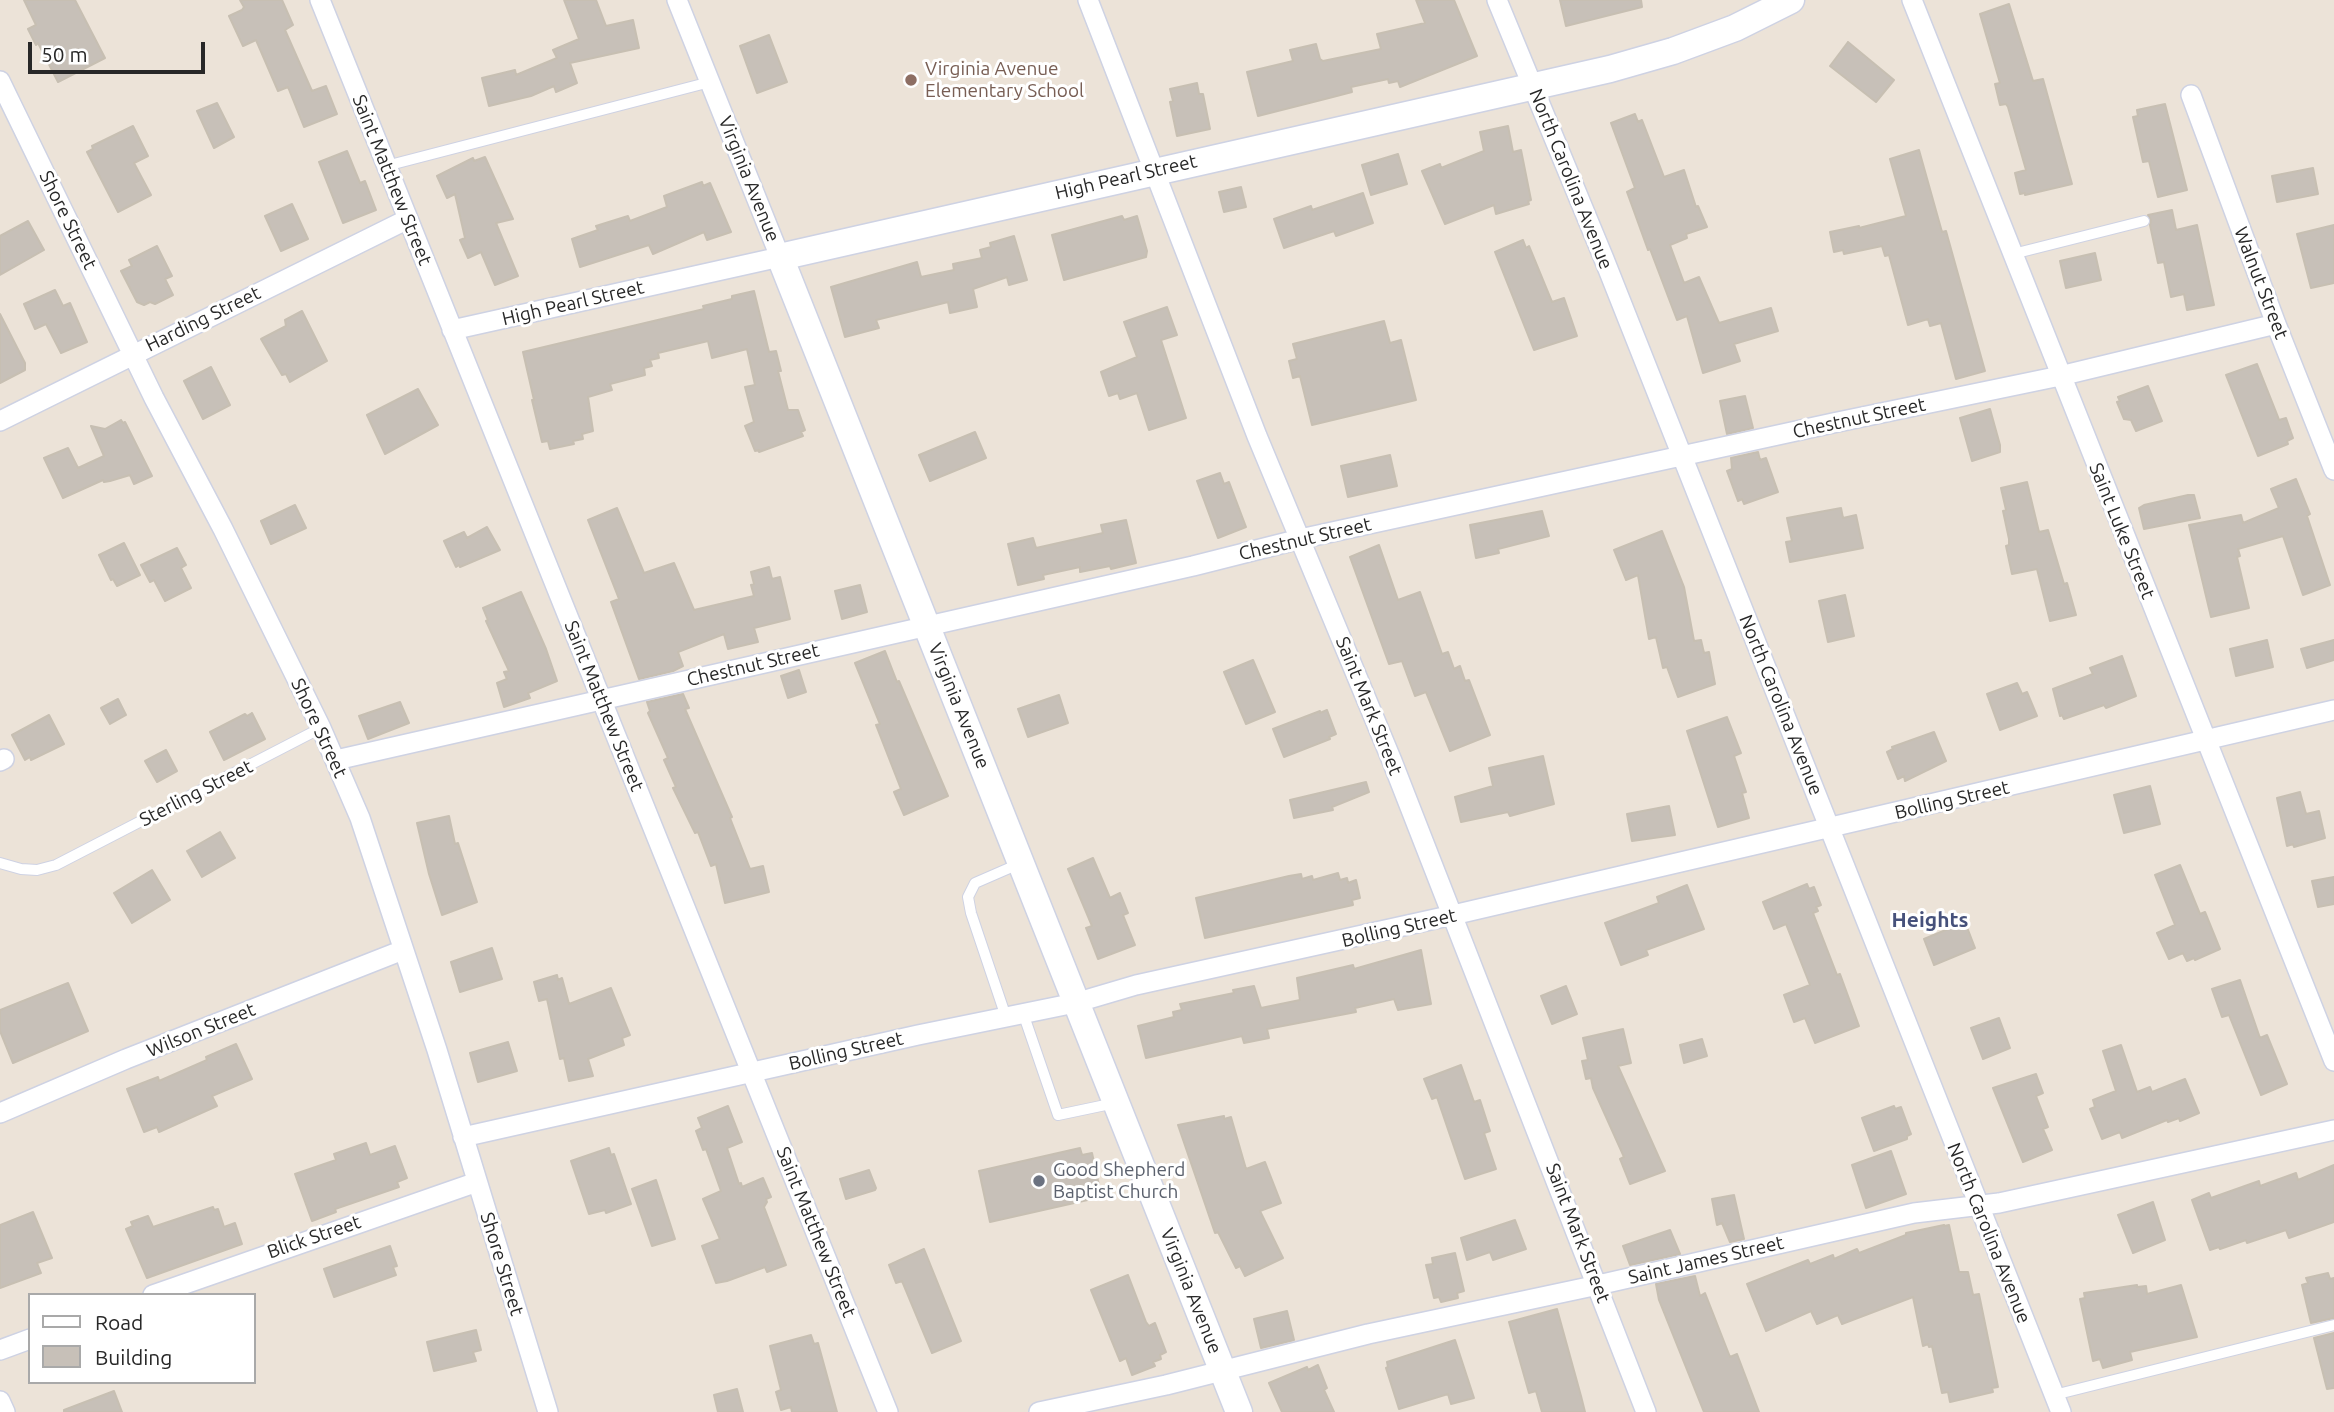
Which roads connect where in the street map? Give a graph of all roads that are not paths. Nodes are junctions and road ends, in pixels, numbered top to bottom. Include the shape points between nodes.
1 (320, 0) edge
2 (677, 0) edge
3 (1088, 0) edge
4 (1497, 0) edge
5 (1791, 0) edge
6 (1912, 0) edge
7 (0, 82) edge
8 (710, 82) junction
9 (1533, 86) junction
10 (2191, 95) dead end
11 (386, 166) junction
12 (1155, 171) junction
13 (408, 219) junction
14 (2144, 221) dead end
15 (2012, 254) junction
16 (779, 257) junction
17 (2277, 324) junction
18 (452, 330) junction
19 (133, 354) junction
20 (2060, 376) junction
21 (0, 421) edge
22 (1682, 457) junction
23 (2334, 470) edge
24 (1300, 539) junction
25 (927, 626) junction
26 (603, 700) junction
27 (2334, 710) edge
28 (321, 728) junction
29 (2207, 740) junction
30 (336, 760) junction
31 (1830, 828) junction
32 (0, 863) edge
33 (1021, 863) junction
34 (1453, 915) junction
35 (403, 950) junction
36 (1075, 1003) junction
37 (1015, 1015) junction
38 (2334, 1061) edge
39 (752, 1072) junction
40 (1115, 1103) junction
41 (0, 1113) edge
42 (2334, 1130) edge
43 (463, 1137) junction
44 (477, 1182) junction
45 (1979, 1205) junction
46 (1598, 1285) junction
47 (158, 1293) edge
48 (2334, 1325) edge
49 (28, 1340) edge
50 (0, 1350) edge
51 (1223, 1370) junction
52 (0, 1401) edge
53 (2057, 1403) edge
54 (5, 1412) edge
55 (548, 1412) edge
56 (888, 1412) edge
57 (1039, 1412) edge
58 (1239, 1412) edge
59 (1646, 1412) edge

1 - 11 street, Saint Matthew Street
2 - 8 street, Virginia Avenue
3 - 12 street, Saint Mark Street
4 - 9 street, North Carolina Avenue
5 - 9 street, High Pearl Street via 1673,51
6 - 15 street, Saint Luke Street
7 - 19 street, Shore Street
8 - 11 lane
8 - 16 street, Virginia Avenue
9 - 12 street, High Pearl Street
9 - 22 street, North Carolina Avenue
10 - 17 street, Walnut Street
11 - 13 street, Saint Matthew Street
12 - 16 street, High Pearl Street
12 - 24 street, Saint Mark Street
13 - 18 street, Saint Matthew Street
13 - 19 street, Harding Street
14 - 15 lane
15 - 20 street, Saint Luke Street
16 - 18 street, High Pearl Street
16 - 25 street, Virginia Avenue
17 - 20 street, Chestnut Street
17 - 23 street, Walnut Street
18 - 26 street, Saint Matthew Street
19 - 21 street, Harding Street
19 - 28 street, Shore Street
20 - 22 street, Chestnut Street
20 - 29 street, Saint Luke Street
22 - 24 street, Chestnut Street
22 - 31 street, North Carolina Avenue
24 - 25 street, Chestnut Street
24 - 34 street, Saint Mark Street
25 - 26 street, Chestnut Street
25 - 33 street, Virginia Avenue
26 - 30 street, Chestnut Street
26 - 39 street, Saint Matthew Street
27 - 29 street, Bolling Street
28 - 30 street, Shore Street
28 - 32 lane, Sterling Street via 57,865 37,870
29 - 31 street, Bolling Street
29 - 38 street, Saint Luke Street
30 - 35 street, Shore Street
31 - 34 street, Bolling Street
31 - 45 street, North Carolina Avenue
33 - 36 street, Virginia Avenue
33 - 37 lane via 975,883 968,897
34 - 36 street, Bolling Street via 1136,985
34 - 46 street, Saint Mark Street
35 - 41 street, Wilson Street
35 - 43 street, Shore Street
36 - 37 street, Bolling Street
36 - 40 street, Virginia Avenue
37 - 39 street, Bolling Street
37 - 40 lane via 1058,1115
39 - 43 street, Bolling Street
39 - 56 street, Saint Matthew Street
40 - 51 street, Virginia Avenue
42 - 45 street, Saint James Street
43 - 44 street, Shore Street
44 - 47 street, Blick Street
44 - 55 street, Shore Street
45 - 46 street, Saint James Street via 1914,1213
45 - 53 street, North Carolina Avenue
46 - 51 street, Saint James Street
46 - 59 street, Saint Mark Street
48 - 53 lane
49 - 50 street
51 - 57 street, Saint James Street
51 - 58 street, Virginia Avenue
52 - 54 street

